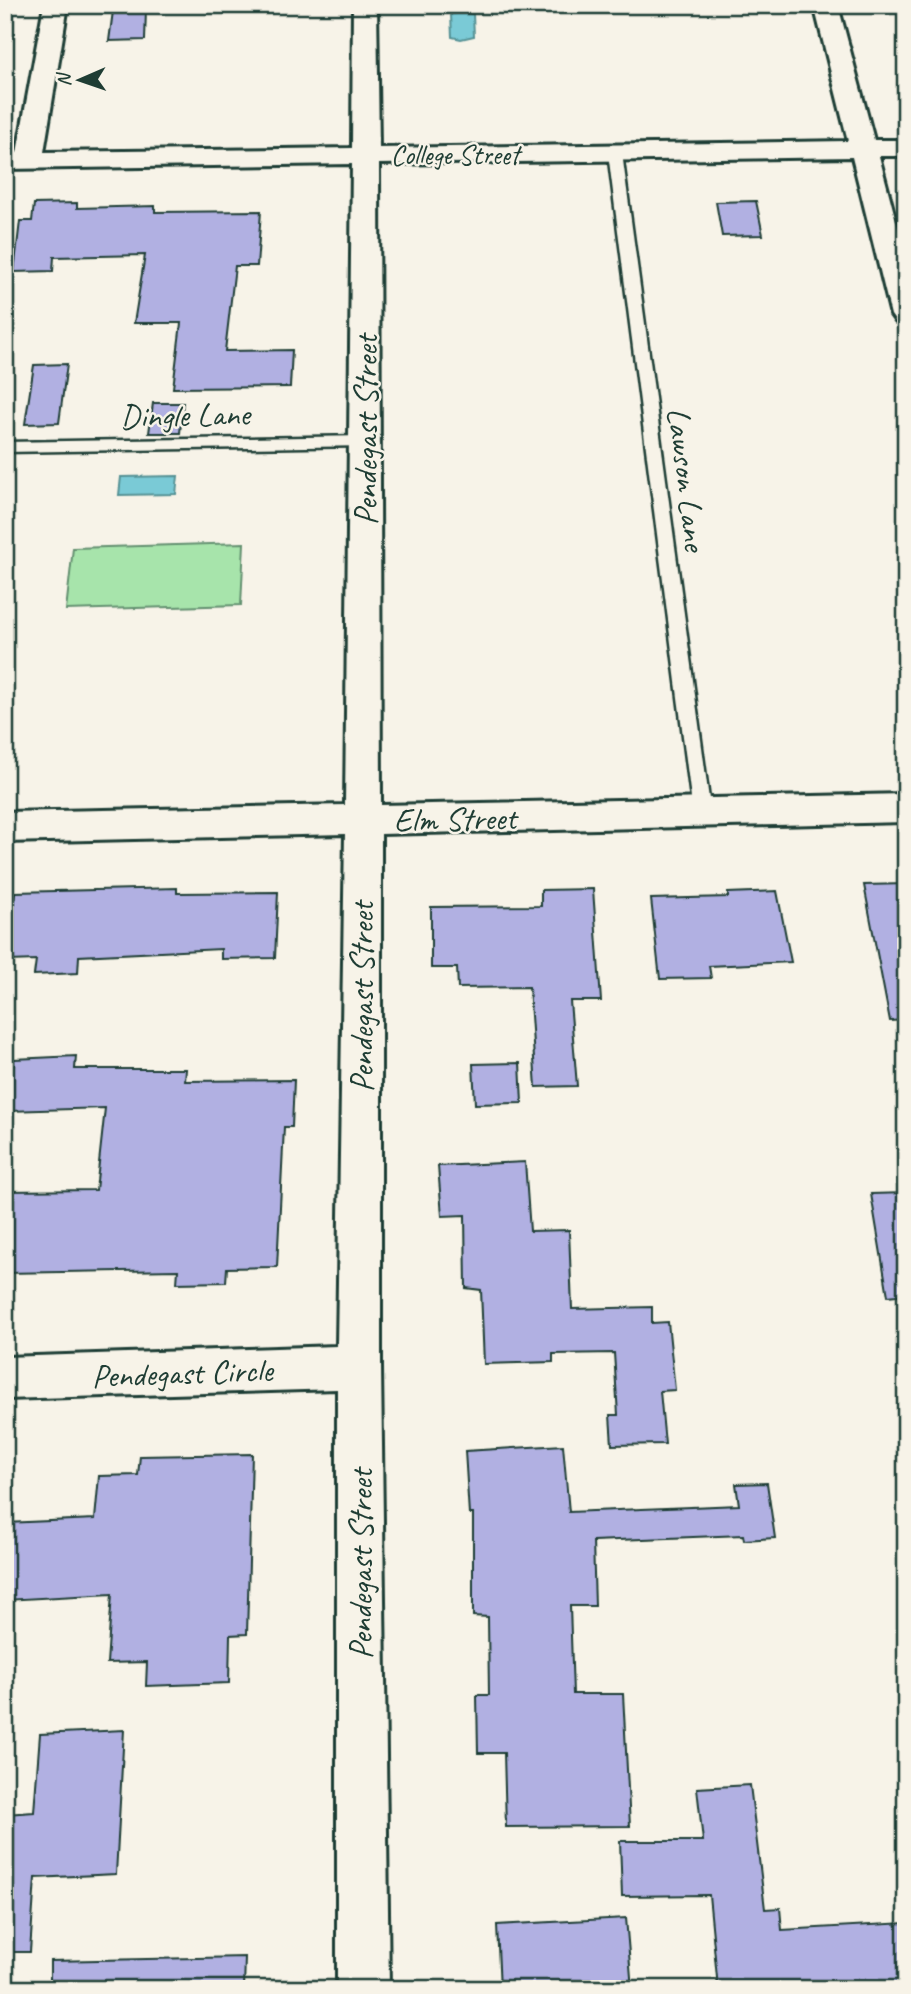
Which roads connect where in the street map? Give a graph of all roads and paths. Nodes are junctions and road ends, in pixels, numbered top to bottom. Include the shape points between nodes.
1 (56, 5) edge
2 (365, 5) edge
3 (826, 5) edge
4 (906, 148) edge
5 (864, 149) junction
6 (615, 153) junction
7 (365, 155) junction
8 (17, 161) edge
9 (899, 263) edge
10 (906, 315) edge
11 (366, 441) junction
12 (5, 447) edge
13 (906, 808) edge
14 (702, 814) junction
15 (362, 819) junction
16 (5, 827) edge
17 (359, 1367) junction
18 (5, 1378) edge
19 (363, 1989) edge

1 - 8 street
2 - 7 street, Pendegast Street
3 - 5 street
4 - 5 street, College Street
5 - 6 street, College Street
5 - 9 street
6 - 7 street, College Street
6 - 14 lane, Lawson Lane
7 - 8 street, College Street
7 - 11 street, Pendegast Street
9 - 10 street
11 - 12 lane, Dingle Lane
11 - 15 street, Pendegast Street
13 - 14 street, Elm Street
14 - 15 street, Elm Street
15 - 16 street, Elm Street
15 - 17 street, Pendegast Street
17 - 18 street, Pendegast Circle
17 - 19 street, Pendegast Street

